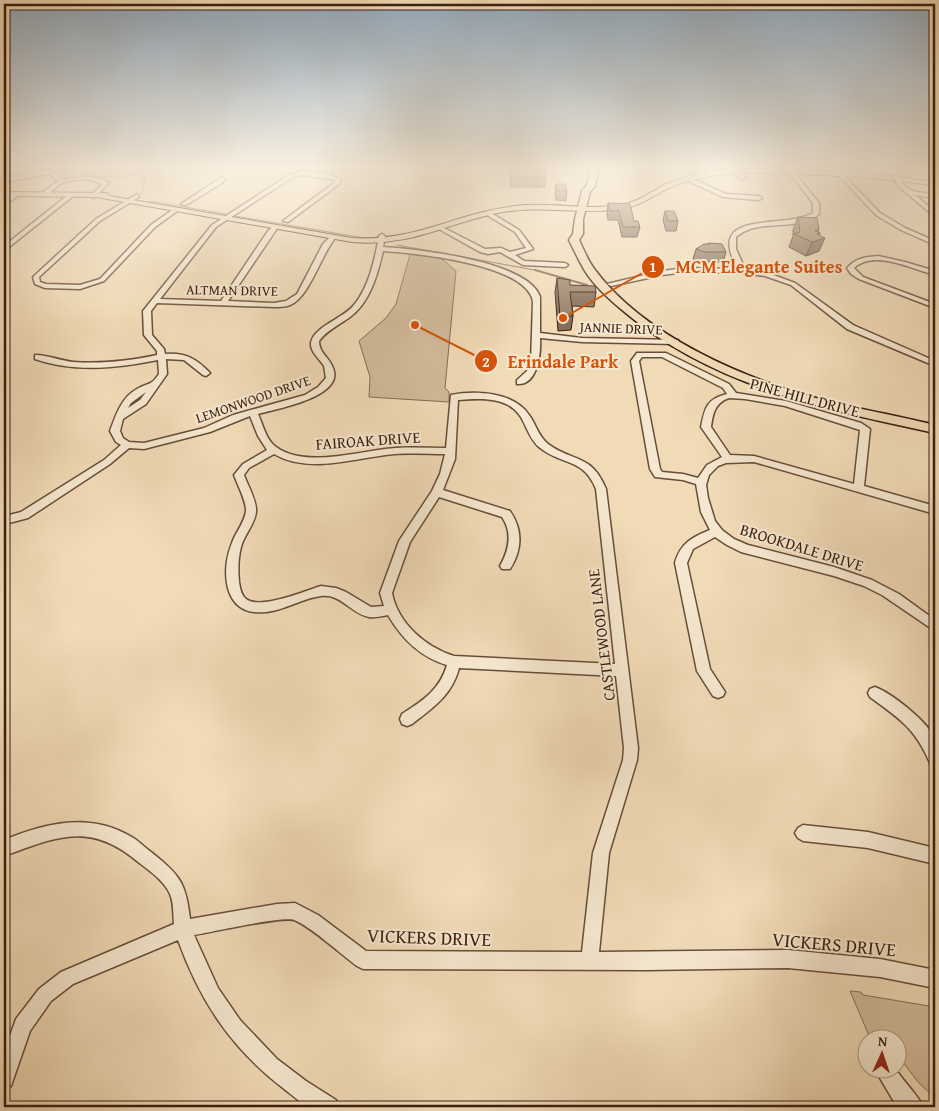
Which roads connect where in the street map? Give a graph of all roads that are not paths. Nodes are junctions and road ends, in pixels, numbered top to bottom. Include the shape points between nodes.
1 (42, 219) edge
2 (100, 219) edge
3 (163, 219) edge
4 (224, 219) edge
5 (230, 219) edge
6 (274, 219) edge
7 (289, 219) edge
8 (472, 219) edge
9 (497, 219) edge
10 (580, 219) edge
11 (808, 219) edge
12 (886, 219) edge
13 (286, 221) junction
14 (275, 227) junction
15 (440, 228) junction
16 (578, 234) junction
17 (333, 237) junction
18 (381, 242) junction
19 (935, 243) edge
20 (4, 249) edge
21 (508, 255) junction
22 (565, 265) dead end
23 (743, 271) junction
24 (935, 273) edge
25 (611, 284) junction
26 (611, 297) junction
27 (154, 301) junction
28 (223, 304) junction
29 (935, 306) edge
30 (536, 335) junction
31 (689, 341) junction
32 (646, 342) junction
33 (675, 342) junction
34 (38, 357) dead end
35 (163, 358) junction
36 (935, 364) edge
37 (206, 372) dead end
38 (520, 382) dead end
39 (733, 395) junction
40 (253, 412) junction
41 (902, 420) junction
42 (935, 429) edge
43 (128, 445) junction
44 (274, 450) junction
45 (450, 451) junction
46 (728, 459) junction
47 (700, 482) junction
48 (859, 489) junction
49 (437, 492) junction
50 (935, 510) edge
51 (9, 518) dead end
52 (717, 532) junction
53 (506, 566) dead end
54 (390, 610) junction
55 (935, 626) edge
56 (454, 662) junction
57 (622, 670) junction
58 (718, 692) dead end
59 (875, 693) dead end
60 (407, 719) dead end
61 (935, 758) edge
62 (803, 834) dead end
63 (4, 848) edge
64 (935, 856) edge
65 (183, 929) junction
66 (590, 960) junction
67 (935, 980) edge
68 (890, 1078) edge
69 (4, 1079) edge
70 (329, 1107) edge
71 (913, 1107) edge

1 - 20 street
2 - 3 street via 35,278 37,283 80,287 102,280
4 - 27 street via 211,229
5 - 14 main road
6 - 13 main road
7 - 13 street
8 - 15 main road
9 - 21 street via 517,231 530,249
10 - 16 highway
11 - 23 street via 756,225 735,235 732,246
12 - 19 street
13 - 18 main road
14 - 17 main road
14 - 28 street
15 - 18 main road via 411,238
15 - 21 street via 481,250 501,250
16 - 25 highway
16 - 26 highway via 574,240 580,256
17 - 18 main road
17 - 28 street, ALTMAN DRIVE via 326,244 302,293 293,300 274,305
18 - 30 street via 514,275 534,293
18 - 40 street, LEMONWOOD DRIVE via 359,305 315,340 315,348 329,368 330,378 326,384 308,397
21 - 22 street via 523,263
23 - 25 street via 678,270
23 - 36 street via 786,280 850,327
24 - 29 street via 878,258 860,259 850,268 861,278
25 - 31 highway via 645,313
26 - 32 highway via 644,332
26 - 33 highway
27 - 28 street, ALTMAN DRIVE
27 - 35 street via 146,314 148,335
30 - 32 street, JANNIE DRIVE
30 - 38 street via 535,367
31 - 33 highway
31 - 41 highway via 770,377
32 - 33 street, JANNIE DRIVE
33 - 41 highway via 723,367 789,393 828,405
34 - 35 street via 62,363 104,365
35 - 37 street via 187,358
35 - 43 street via 163,374 142,402 121,417 115,426 119,440
39 - 46 street, PINE HILL DRIVE via 719,398 712,405 706,427
39 - 47 street via 726,386 663,355 646,354 636,358 655,469 659,475
39 - 48 street, PINE HILL DRIVE via 775,401 864,428
40 - 43 street, LEMONWOOD DRIVE via 195,433 144,446
40 - 44 street via 262,436
41 - 42 highway
43 - 51 street via 24,515
44 - 45 street, FAIROAK DRIVE via 313,460 395,451
44 - 54 street via 246,466 238,475 251,514 234,552 233,590 238,601 261,608 328,591 342,594 370,612
45 - 49 street via 448,466
45 - 57 street, CASTLEWOOD LANE via 454,396 487,397 511,403 526,416 540,442 552,451 577,460 596,475 601,490
46 - 47 street via 708,469
46 - 48 street via 758,460
47 - 52 street, BROOKDALE DRIVE via 709,518
48 - 50 street
49 - 53 street via 506,514 514,532 513,557
49 - 54 street via 405,541 386,593
52 - 55 street, BROOKDALE DRIVE via 742,547 875,586
52 - 58 street via 692,542 686,548 682,563 704,671
54 - 56 street via 420,646 429,653
56 - 57 street
56 - 60 street via 444,690
57 - 66 street, CASTLEWOOD LANE via 630,760 601,853
59 - 61 street via 919,727 931,744
62 - 64 street via 868,840
63 - 65 street via 28,837 56,830 102,832 123,840 162,871 178,892
65 - 66 street, VICKERS DRIVE via 294,911 363,960
65 - 69 street, VICKERS DRIVE via 67,978 45,995 23,1026
65 - 70 street via 222,1012 260,1057 309,1096
66 - 67 street, VICKERS DRIVE via 812,960 880,968
68 - 71 street

